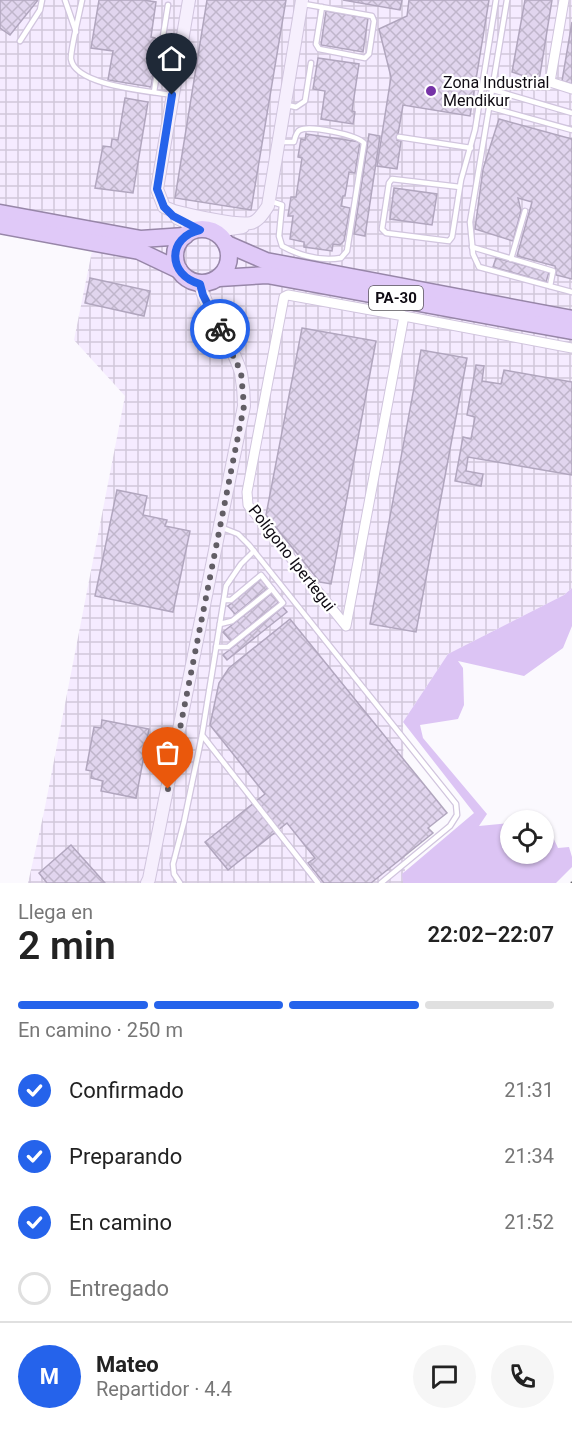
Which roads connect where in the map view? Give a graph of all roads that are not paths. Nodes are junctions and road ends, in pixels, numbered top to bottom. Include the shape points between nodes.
1 (42, 0) edge
2 (65, 0) edge
3 (82, 0) edge
4 (189, 0) edge
5 (496, 0) edge
6 (507, 0) edge
7 (564, 0) edge
8 (302, 2) edge
9 (168, 5) dead end
10 (322, 7) junction
11 (76, 32) junction
12 (20, 41) dead end
13 (311, 63) dead end
14 (572, 89) edge
15 (493, 90) junction
16 (154, 92) junction
17 (172, 95) junction
18 (285, 105) junction
19 (489, 107) junction
20 (572, 113) edge
21 (572, 130) edge
22 (399, 137) dead end
23 (278, 142) junction
24 (471, 148) junction
25 (460, 187) junction
26 (269, 200) junction
27 (164, 207) junction
28 (525, 211) dead end
29 (0, 213) edge
30 (252, 223) junction
31 (0, 225) edge
32 (207, 236) junction
33 (472, 247) junction
34 (511, 259) junction
35 (179, 270) junction
36 (219, 278) junction
37 (200, 284) junction
38 (318, 284) junction
39 (550, 286) junction
40 (572, 291) edge
41 (572, 309) edge
42 (527, 310) junction
43 (404, 316) junction
44 (572, 319) edge
45 (572, 331) edge
46 (572, 348) edge
47 (220, 527) junction
48 (254, 551) junction
49 (272, 589) junction
50 (224, 600) junction
51 (220, 624) junction
52 (216, 647) junction
53 (202, 735) junction
54 (147, 883) edge
55 (180, 883) edge
56 (318, 883) edge
57 (381, 883) edge

1 - 12 lane
2 - 11 lane
3 - 11 lane
4 - 17 street
5 - 24 lane
6 - 15 lane
7 - 14 street via 550,82
8 - 10 lane
8 - 18 street
9 - 16 lane
10 - 10 lane via 372,16 369,54 365,58 319,49 316,44
11 - 16 lane via 71,59 76,70 105,84
13 - 18 lane via 305,101 296,107
15 - 19 lane
15 - 20 lane
16 - 17 lane
17 - 27 street via 157,189
18 - 23 street
19 - 21 lane
19 - 33 lane via 470,222
22 - 24 lane
23 - 26 street
23 - 26 lane via 294,142 302,129 359,138 364,143 347,251 341,258 329,260 298,255 282,246 282,205
24 - 25 lane
25 - 25 lane via 449,241 382,230 392,179
26 - 30 street via 261,216
27 - 30 street via 183,214
27 - 32 street
28 - 34 lane
29 - 32 highway, PA-30 via 141,239
30 - 32 street
31 - 35 highway via 138,251
32 - 35 highway via 178,243
32 - 36 highway via 229,253 229,262
32 - 42 highway, PA-30 via 266,261
33 - 34 lane
33 - 39 lane via 479,267
34 - 39 lane via 553,271
35 - 37 highway via 184,277
36 - 37 highway, PA-30
36 - 38 highway, PA-30 via 267,274
37 - 47 street via 241,372 243,390 241,425
38 - 43 street via 378,302
38 - 45 highway, PA-30
39 - 40 lane
41 - 42 street via 538,306
42 - 44 highway, PA-30
43 - 43 street, Polígono Ipertegui via 391,385 346,626 248,506 249,481 284,297
43 - 46 street
47 - 48 lane via 238,534
47 - 54 street
48 - 50 lane via 232,574
48 - 57 lane via 456,804 457,815 450,826
49 - 50 lane via 261,575 231,600
49 - 51 lane via 232,621
49 - 52 lane via 283,603 228,647
50 - 51 lane
51 - 52 lane
52 - 53 lane
53 - 55 lane via 173,864
53 - 56 lane

